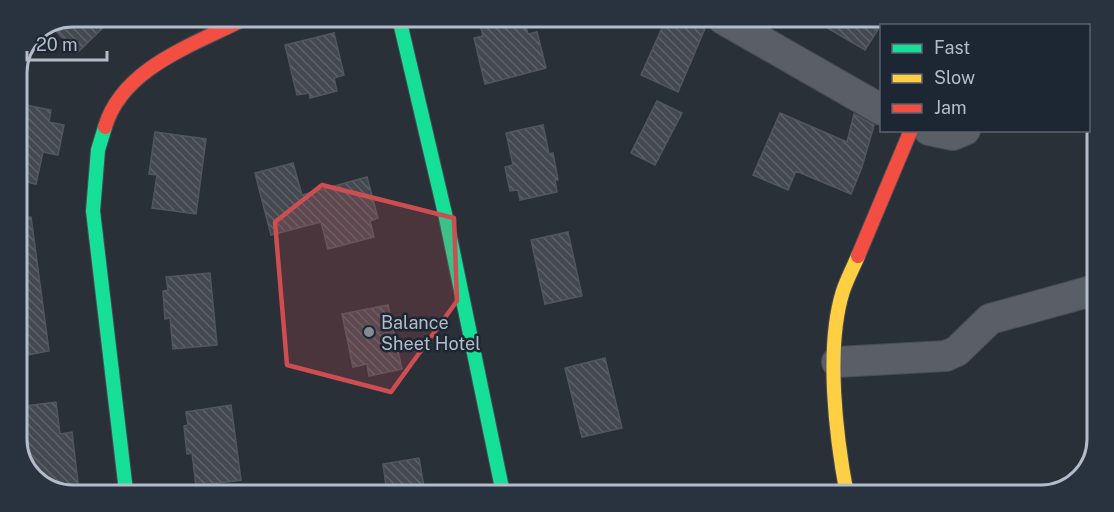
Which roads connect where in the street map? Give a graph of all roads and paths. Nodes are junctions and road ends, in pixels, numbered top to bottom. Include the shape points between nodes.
1 (230, 27) edge
2 (401, 27) edge
3 (746, 27) edge
4 (880, 109) edge
5 (910, 132) edge
6 (939, 132) edge
7 (960, 132) edge
8 (1087, 292) edge
9 (837, 362) junction
10 (125, 485) edge
11 (501, 485) edge
12 (846, 485) edge

1 - 10 street via 139,76 121,93 102,133 94,176 94,224
2 - 11 street via 446,218
3 - 4 street
5 - 9 street via 843,292 837,321
6 - 7 street via 953,135
8 - 9 street via 990,319 957,351 946,356
9 - 12 street via 836,417

